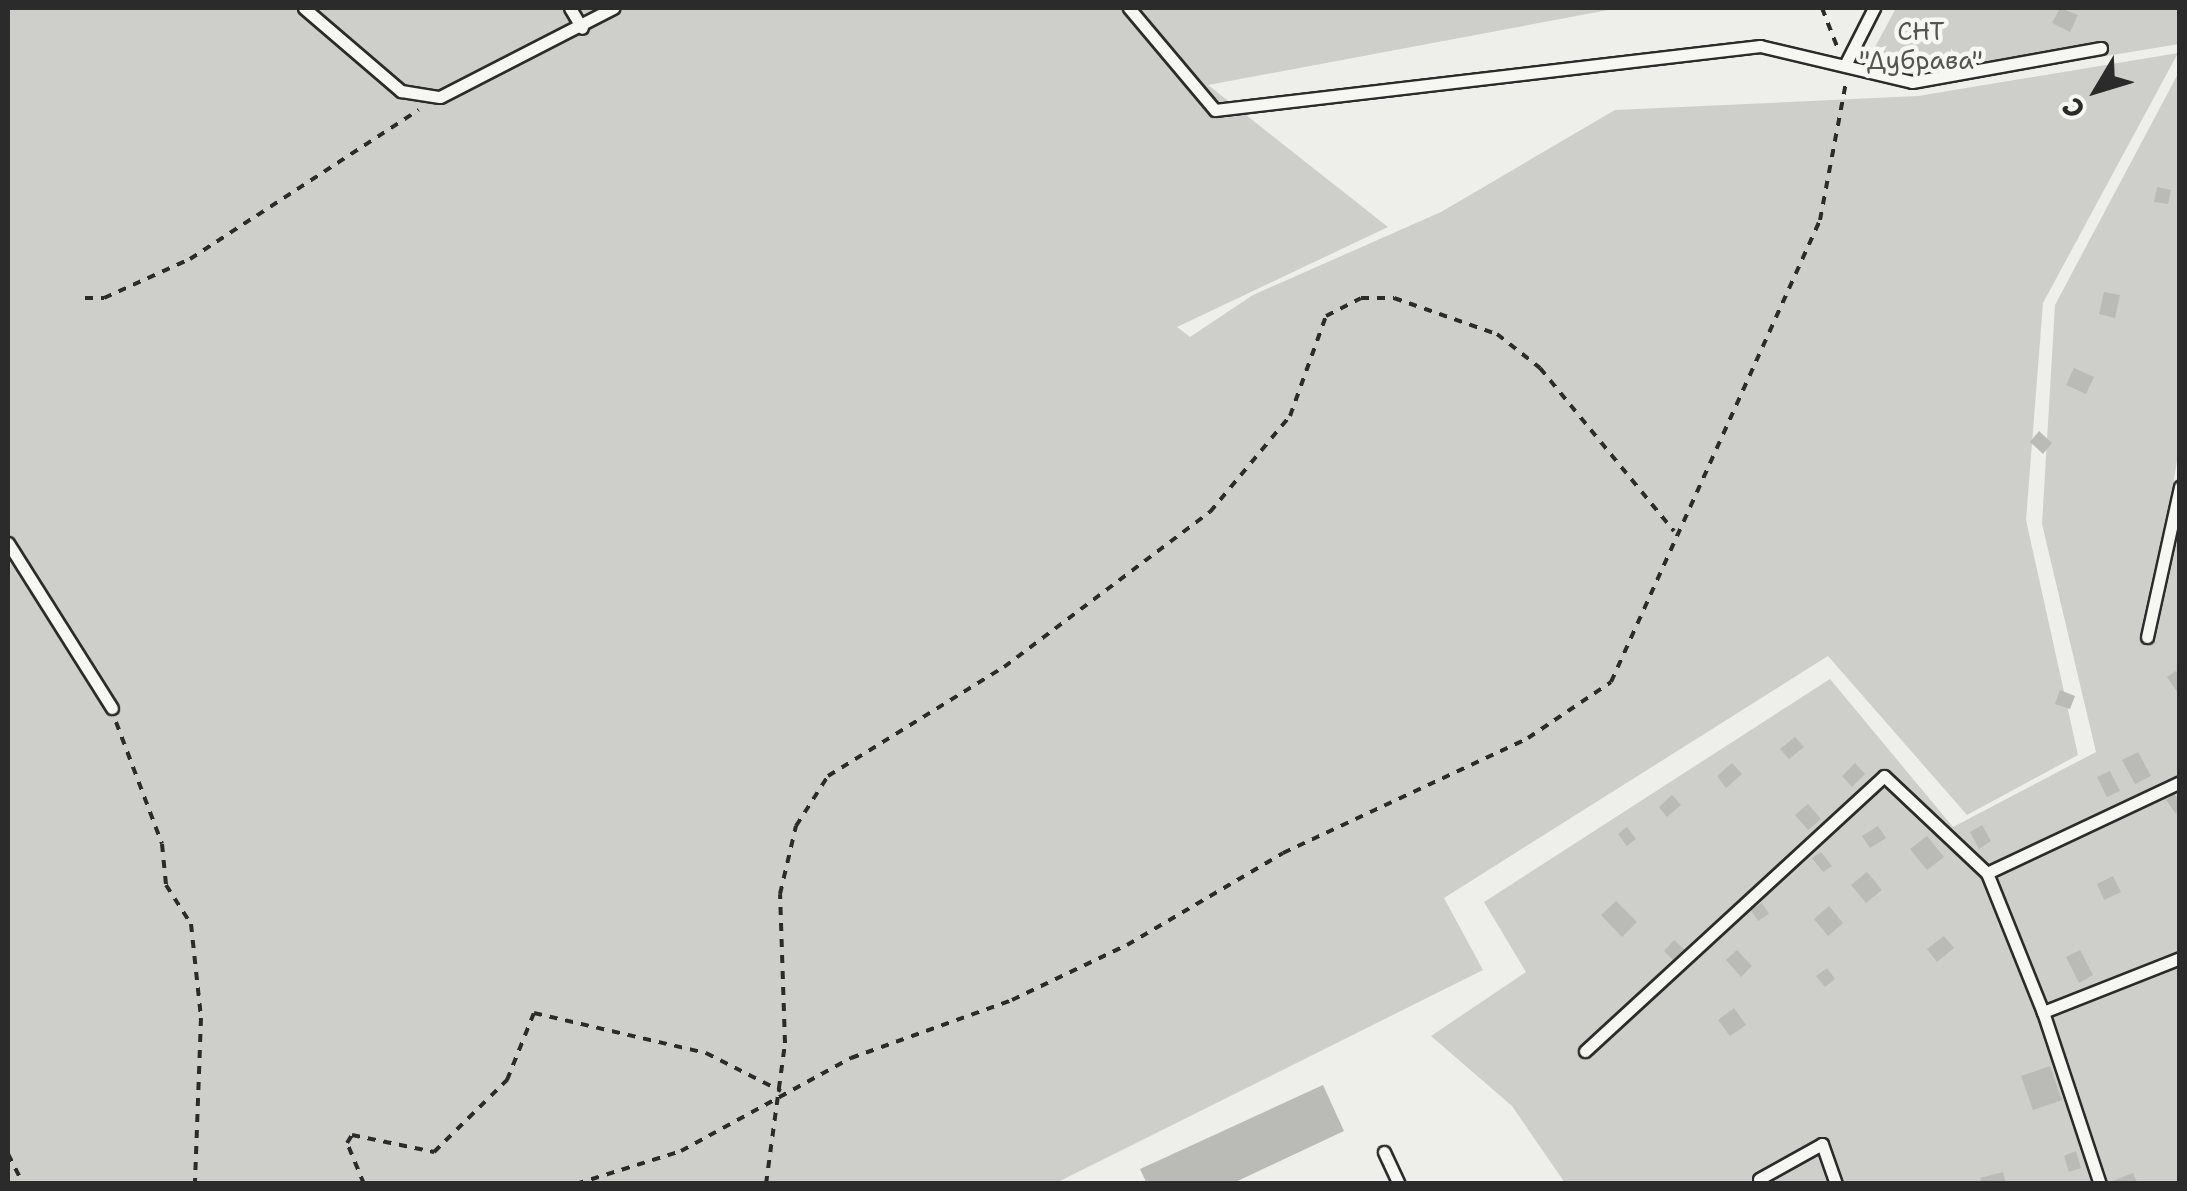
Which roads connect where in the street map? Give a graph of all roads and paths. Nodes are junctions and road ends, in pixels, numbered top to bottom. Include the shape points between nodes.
1 (304, 8) edge
2 (570, 8) edge
3 (613, 8) edge
4 (1129, 8) edge
5 (1822, 8) edge
6 (1874, 8) edge
7 (582, 28) junction
8 (2101, 48) dead end
9 (1845, 64) junction
10 (440, 97) junction
11 (85, 298) dead end
12 (2180, 487) edge
13 (1675, 532) junction
14 (8, 543) edge
15 (2148, 636) dead end
16 (112, 708) joint
17 (2180, 782) edge
18 (1987, 874) junction
19 (2180, 958) edge
20 (2042, 1012) junction
21 (1584, 1051) dead end
22 (781, 1091) junction
23 (1384, 1152) dead end
24 (8, 1154) edge
25 (1759, 1179) dead end
26 (23, 1184) edge
27 (195, 1184) edge
28 (364, 1184) edge
29 (576, 1184) edge
30 (766, 1184) edge
31 (1398, 1184) edge
32 (1836, 1184) edge
33 (2100, 1184) edge

1 - 10 lane via 400,90
2 - 7 lane
3 - 7 lane
4 - 9 lane via 1215,110 1760,46
5 - 9 path
6 - 9 lane
7 - 10 lane
8 - 9 lane via 1912,82
9 - 13 path via 1848,95 1820,220
10 - 11 path via 190,259 104,298
12 - 15 lane
13 - 22 path via 1636,638 1611,682 1578,709 1283,853 1078,968
13 - 22 path via 1540,368 1497,334 1394,298 1361,298 1326,316 1290,416 1210,512 1004,667 828,776 796,826 780,894
14 - 16 lane
16 - 27 path via 162,844 166,885 191,924 201,1018
17 - 18 lane
18 - 20 lane
18 - 21 lane via 1884,776
19 - 20 lane
20 - 33 lane
22 - 28 path via 706,1053 534,1013 506,1080 434,1152 352,1136 346,1143
22 - 29 path via 681,1151
22 - 30 path
23 - 31 lane
24 - 26 path
25 - 32 lane via 1822,1144

